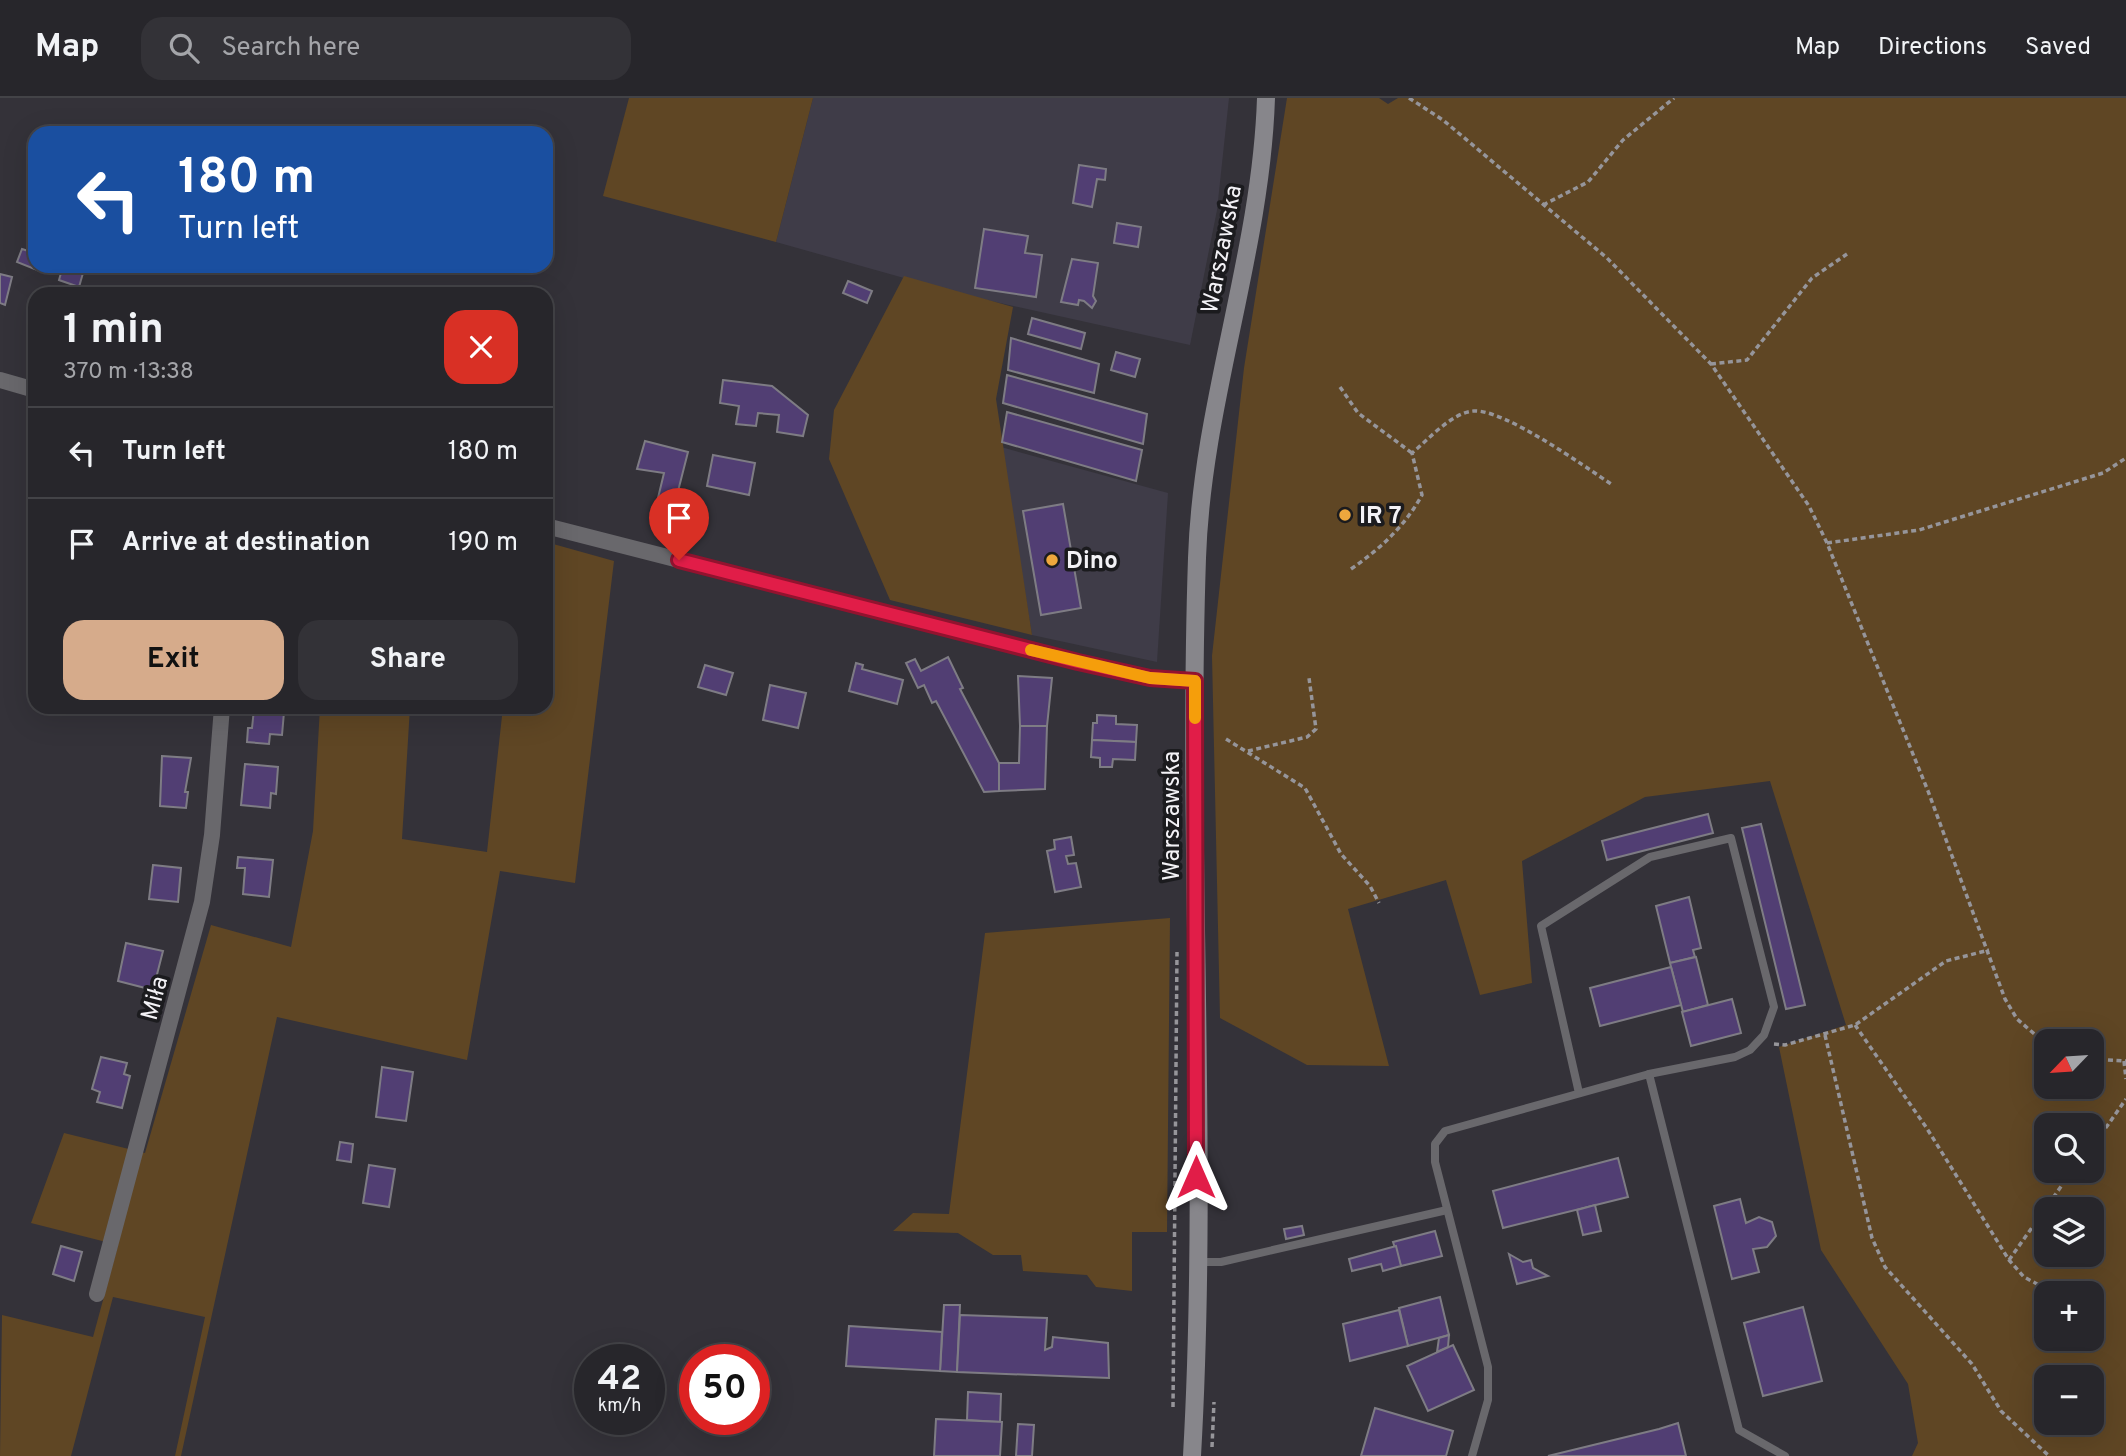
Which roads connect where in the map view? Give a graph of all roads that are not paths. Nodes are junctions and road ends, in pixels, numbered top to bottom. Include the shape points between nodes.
1 (1266, 98) edge
2 (0, 380) edge
3 (28, 388) edge
4 (553, 528) edge
5 (1195, 681) junction
6 (221, 714) edge
7 (1649, 1074) junction
8 (1579, 1093) junction
9 (1447, 1210) junction
10 (1196, 1262) junction
11 (97, 1294) dead end
12 (1192, 1456) edge
13 (1472, 1456) edge
14 (1785, 1456) edge

1 - 5 main road, Warszawska via 1254,213 1219,379 1202,489
2 - 3 street
4 - 5 street via 1078,662 1150,678
5 - 10 main road, Warszawska
6 - 11 street, Miła via 202,902
7 - 8 lane
7 - 8 lane via 1735,1058 1750,1050 1764,1035 1774,1007 1731,838 1650,858 1541,926
7 - 14 lane via 1739,1430
8 - 9 lane via 1445,1131 1435,1144 1435,1162
9 - 10 lane via 1221,1262
9 - 13 lane via 1488,1367 1488,1400
10 - 12 main road, Warszawska

